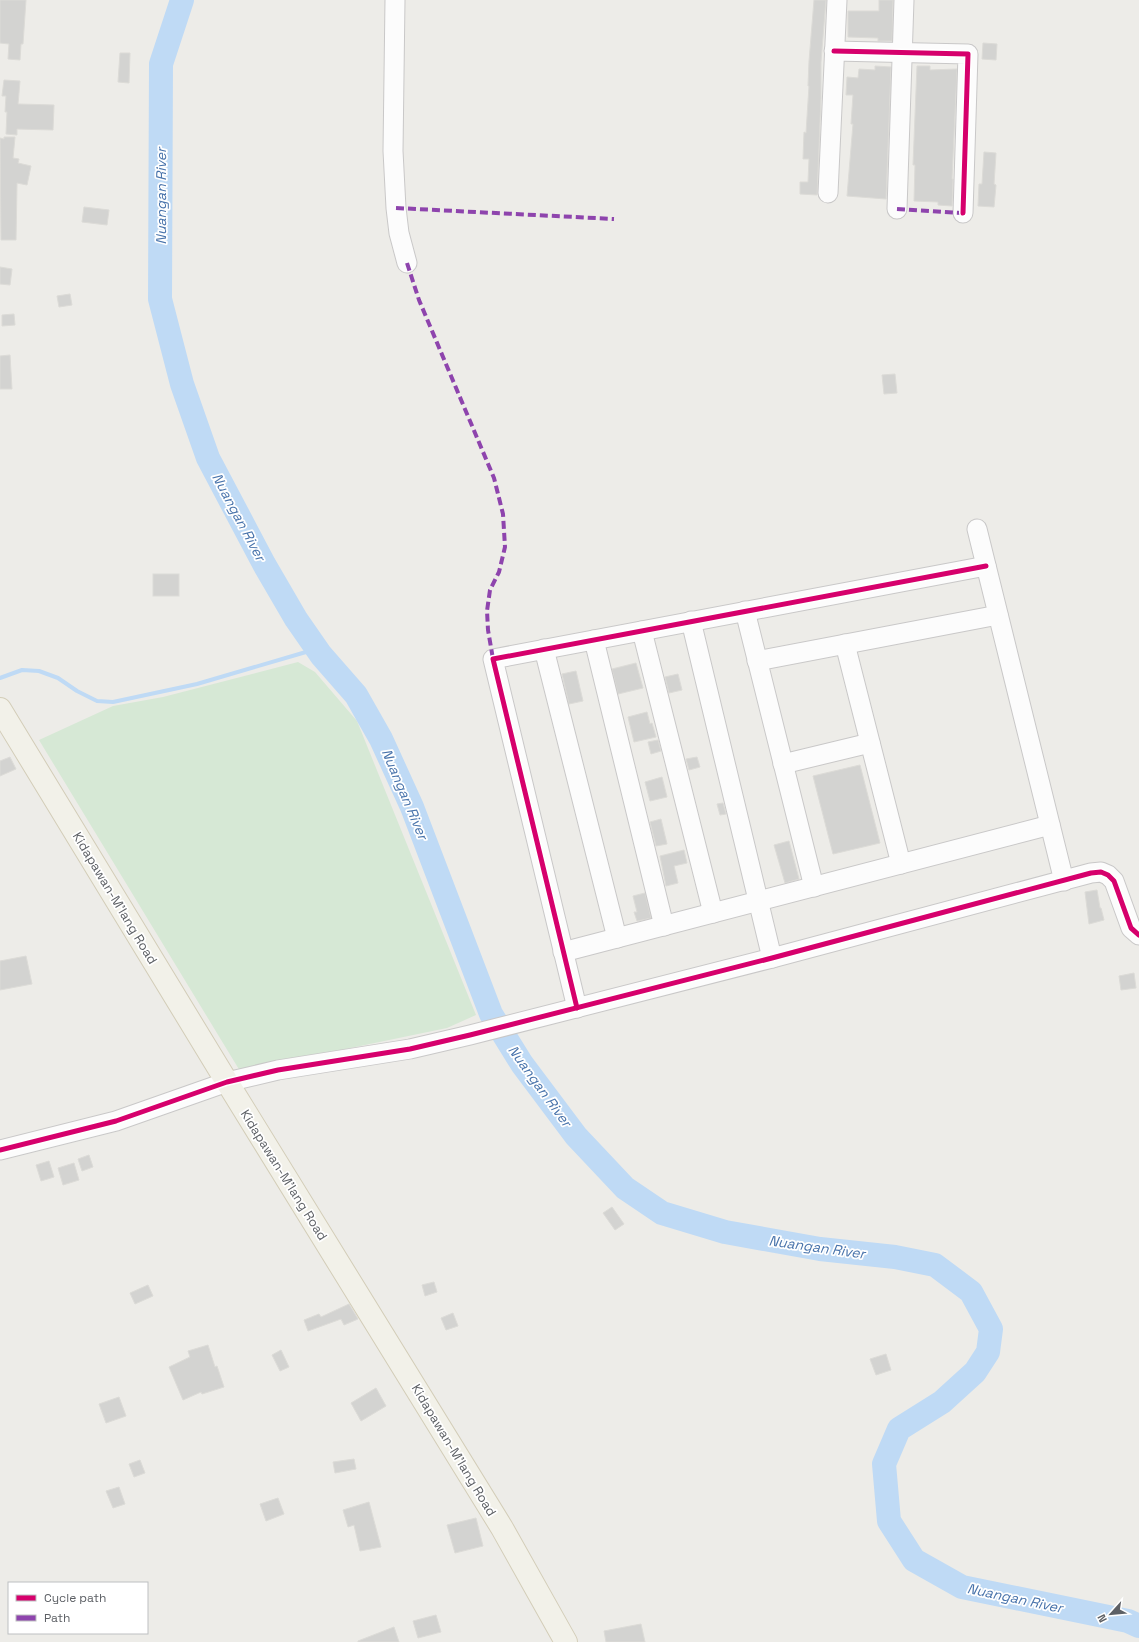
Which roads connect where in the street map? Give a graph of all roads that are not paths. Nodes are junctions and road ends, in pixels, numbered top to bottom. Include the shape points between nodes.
1 (395, 0) edge
2 (837, 0) edge
3 (904, 0) edge
4 (834, 51) junction
5 (902, 52) junction
6 (828, 193) dead end
7 (897, 209) dead end
8 (963, 213) dead end
9 (407, 263) dead end
10 (977, 529) dead end
11 (986, 566) junction
12 (744, 611) junction
13 (998, 616) junction
14 (692, 621) junction
15 (642, 631) junction
16 (594, 640) junction
17 (845, 644) junction
18 (544, 649) junction
19 (757, 661) junction
20 (0, 709) edge
21 (870, 743) junction
22 (783, 764) junction
23 (1050, 825) junction
24 (901, 864) junction
25 (1064, 881) junction
26 (814, 886) junction
27 (759, 901) junction
28 (713, 913) junction
29 (664, 926) junction
30 (1139, 935) edge
31 (616, 938) junction
32 (563, 952) junction
33 (772, 958) junction
34 (577, 1008) junction
35 (227, 1082) junction
36 (0, 1150) edge
37 (566, 1642) edge

1 - 9 street via 393,151 396,214
2 - 4 street
3 - 5 street
4 - 5 street
4 - 6 street
5 - 7 street
5 - 8 street via 968,54
10 - 11 street
11 - 12 street
11 - 13 street
12 - 14 street
12 - 19 street
13 - 17 street
13 - 23 street
14 - 15 street
14 - 27 street
15 - 16 street
15 - 28 street
16 - 18 street
16 - 29 street
17 - 19 street
17 - 21 street
18 - 31 street
18 - 32 street via 493,659
19 - 22 street
20 - 35 main road, Kidapawan-M'lang Road
21 - 22 street
21 - 24 street
22 - 26 street
23 - 24 street
23 - 25 street
24 - 26 street
25 - 30 street via 1091,873 1101,872 1108,875 1114,881 1131,928
25 - 33 street
26 - 27 street
27 - 28 street
27 - 33 street
28 - 29 street
29 - 31 street
31 - 32 street
32 - 34 street
33 - 34 street
34 - 35 street via 410,1049 278,1070
35 - 36 street via 116,1121
35 - 37 main road, Kidapawan-M'lang Road via 502,1528

